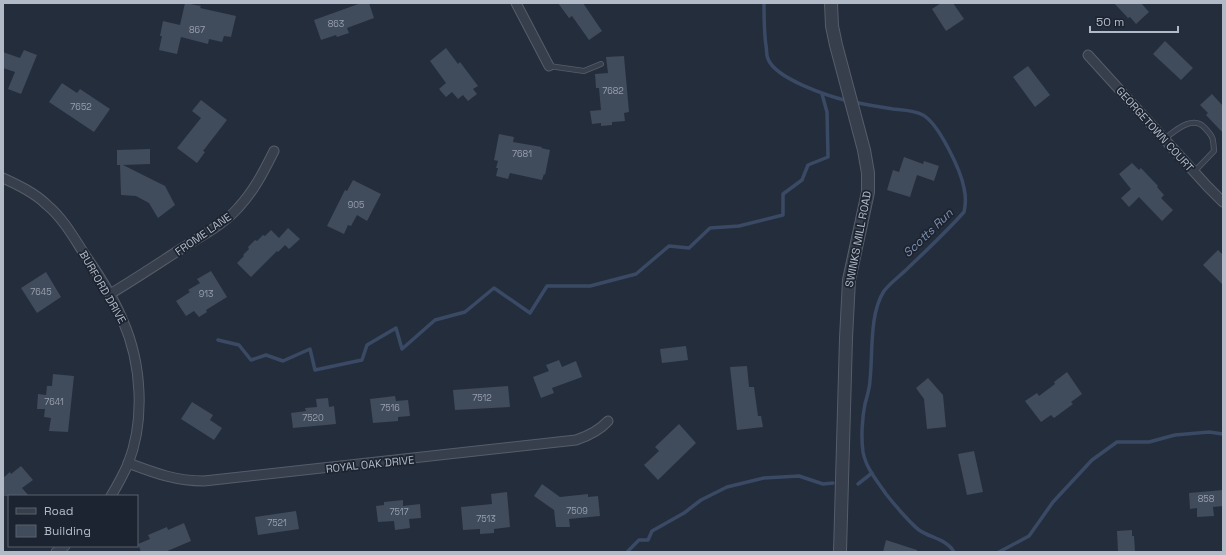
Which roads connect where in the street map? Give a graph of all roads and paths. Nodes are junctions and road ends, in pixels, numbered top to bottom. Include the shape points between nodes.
1 (516, 3) edge
2 (831, 3) edge
3 (1088, 55) dead end
4 (601, 64) dead end
5 (549, 66) joint
6 (1164, 139) junction
7 (274, 151) dead end
8 (1194, 172) junction
9 (3, 178) edge
10 (1223, 202) edge
11 (110, 294) junction
12 (608, 421) dead end
13 (128, 463) junction
14 (111, 495) edge
15 (840, 552) edge

1 - 5 street
2 - 15 street, SWINKS MILL ROAD via 836,45 856,115 868,173 868,192 849,280
3 - 6 street, GEORGETOWN COURT
4 - 5 lane via 584,71
6 - 8 street, GEORGETOWN COURT
6 - 8 lane via 1192,123 1202,124 1214,137 1214,151
7 - 11 street, FROME LANE via 254,189 227,219
8 - 10 street, GEORGETOWN COURT
9 - 11 street, BURFORD DRIVE via 32,193 48,205 68,228
11 - 13 street, BURFORD DRIVE via 124,323 135,356 138,380 137,428
12 - 13 street, ROYAL OAK DRIVE via 590,435 576,440 204,481 180,480
13 - 14 street, BURFORD DRIVE

